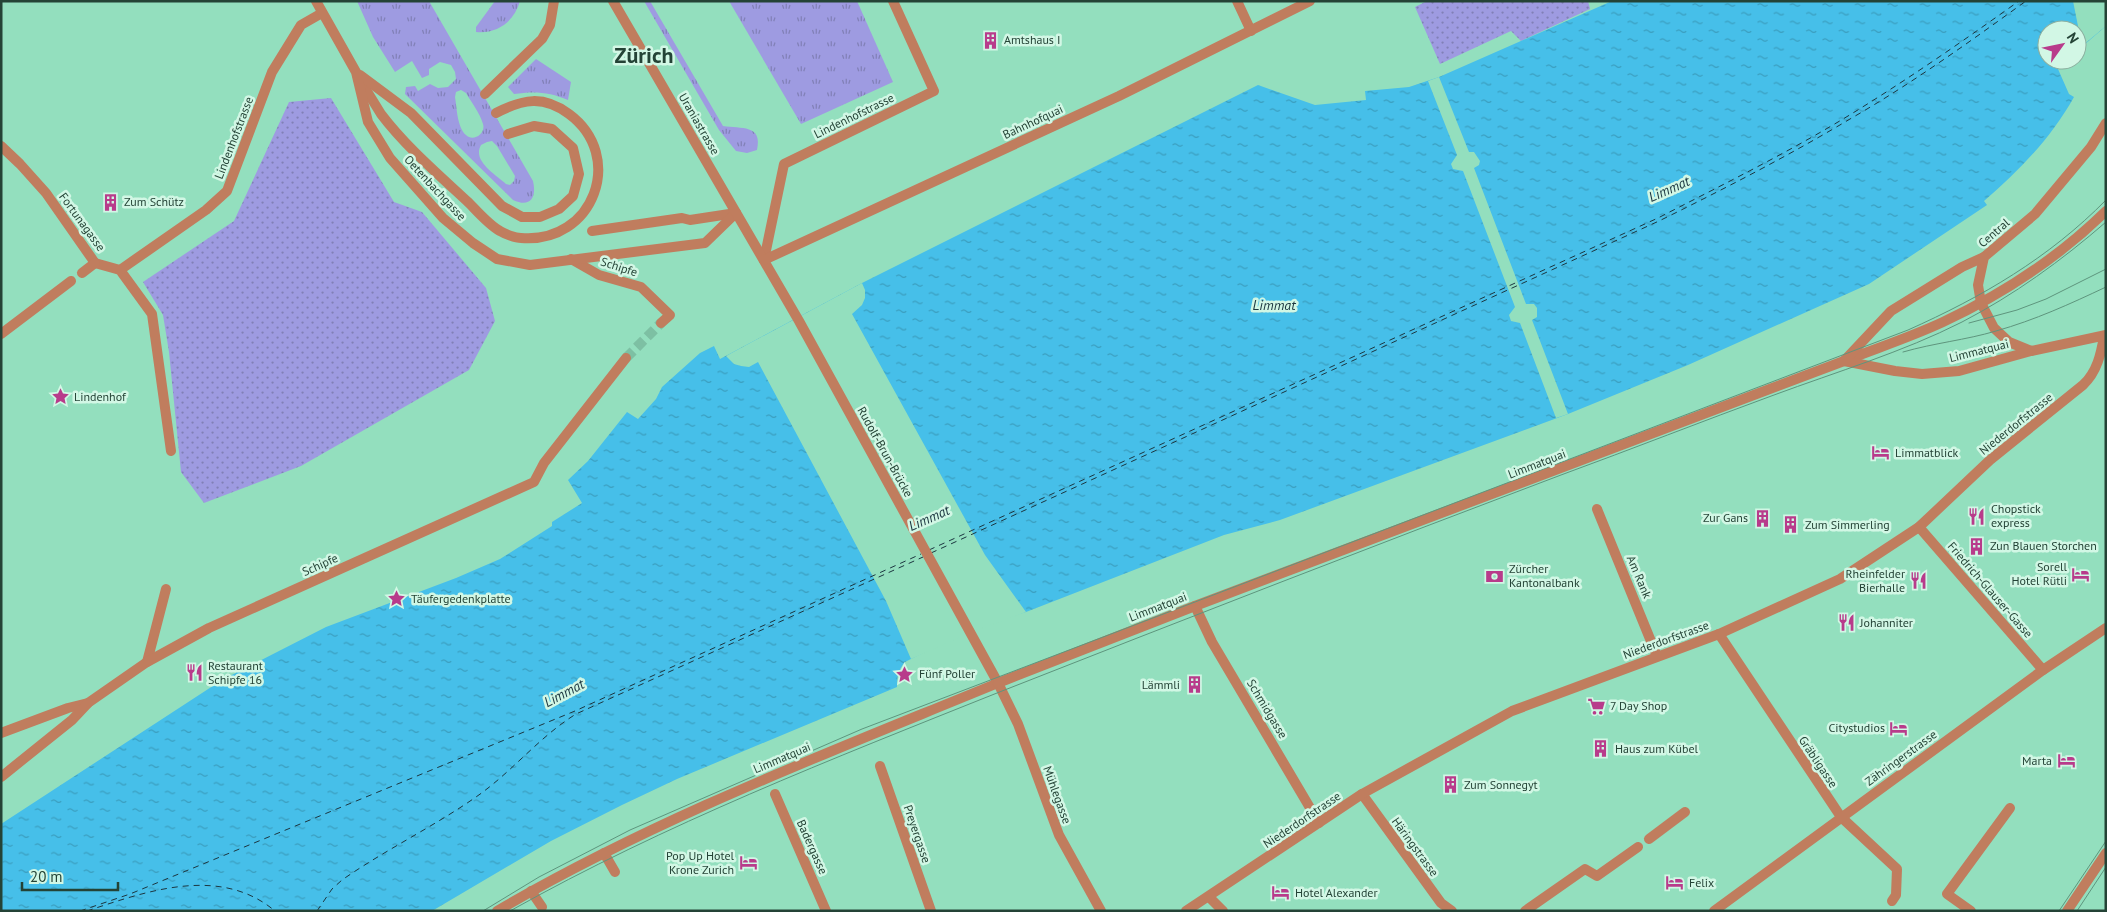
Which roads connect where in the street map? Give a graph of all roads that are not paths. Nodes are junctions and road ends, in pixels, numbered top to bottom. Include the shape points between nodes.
1 (316, 1) edge
2 (554, 1) edge
3 (613, 1) edge
4 (894, 1) edge
5 (1237, 1) edge
6 (1310, 1) edge
7 (322, 13) junction
8 (1251, 31) junction
9 (356, 72) junction
10 (485, 94) dead end
11 (496, 113) dead end
12 (2106, 123) edge
13 (508, 134) dead end
14 (1, 146) edge
15 (2106, 211) edge
16 (736, 213) junction
17 (592, 231) dead end
18 (1984, 257) junction
19 (571, 260) junction
20 (764, 260) junction
21 (95, 263) junction
22 (120, 270) junction
23 (82, 273) dead end
24 (71, 281) dead end
25 (1981, 303) junction
26 (661, 323) dead end
27 (1, 334) edge
28 (2105, 335) edge
29 (2031, 351) junction
30 (626, 358) tunnel mouth
31 (1844, 361) junction
32 (171, 450) dead end
33 (1597, 509) dead end
34 (1919, 527) junction
35 (166, 589) dead end
36 (1195, 606) junction
37 (2106, 628) edge
38 (1719, 634) junction
39 (1658, 656) junction
40 (147, 662) junction
41 (2043, 670) junction
42 (998, 683) junction
43 (88, 703) junction
44 (1, 733) edge
45 (880, 766) dead end
46 (1, 777) edge
47 (774, 794) dead end
48 (1362, 794) junction
49 (2010, 808) dead end
50 (1685, 812) dead end
51 (1841, 817) junction
52 (1320, 823) junction
53 (1649, 839) dead end
54 (1638, 847) dead end
55 (604, 853) junction
56 (2106, 853) edge
57 (615, 872) dead end
58 (531, 891) junction
59 (1209, 897) junction
60 (1894, 898) dead end
61 (542, 907) dead end
62 (497, 911) edge
63 (826, 911) edge
64 (931, 911) edge
65 (1101, 911) edge
66 (1186, 911) edge
67 (1223, 911) edge
68 (1452, 911) edge
69 (1525, 911) edge
70 (1714, 911) edge
71 (1971, 911) edge
72 (2067, 911) edge

1 - 7 street, Oetenbachgasse
2 - 10 street via 550,25 542,39
3 - 16 street, Uraniastrasse
4 - 20 street, Lindenhofstrasse via 934,91 784,164
5 - 8 street
6 - 8 street, Bahnhofquai
7 - 9 street, Oetenbachgasse
7 - 22 street, Lindenhofstrasse via 300,25 272,72 227,191 206,210
8 - 20 street, Bahnhofquai
9 - 11 street via 382,114 409,147 499,231 520,238 548,236 568,228 586,212 596,191 599,168 594,145 579,122 559,107 535,100 513,104
9 - 13 street via 411,112 502,206 522,217 540,217 559,210 573,196 579,174 573,148 552,129 534,126
9 - 19 street, Oetenbachgasse via 368,122 377,139 443,218 497,259 530,265
12 - 18 street, Central via 2092,147 2035,214
14 - 21 street, Fortunagasse via 46,193
15 - 25 street via 2066,247
16 - 17 street
16 - 19 street, Oetenbachgasse via 705,243
16 - 20 street, Uraniastrasse
18 - 25 street, Central via 1978,285
18 - 31 street, Limmatquai via 1891,311
19 - 26 street, Schipfe via 599,275 641,287 670,315
20 - 42 street, Rudolf-Brun-Brücke
21 - 22 street, Fortunagasse
21 - 23 street
22 - 32 street via 152,314
24 - 27 street
25 - 29 street, Central via 1999,333 2009,342
25 - 31 street via 1942,323
28 - 29 street
28 - 34 street, Niederdorfstrasse via 2100,359 2089,380 1990,460
29 - 31 street, Limmatquai via 1959,371 1922,374
30 - 40 street, Schipfe via 544,463 534,482 210,628
31 - 36 street, Limmatquai
33 - 39 street, Am Rank
34 - 38 street, Niederdorfstrasse via 1840,579
34 - 41 street, Friedrich-Glauser-Gasse
35 - 40 street
36 - 42 street, Limmatquai
36 - 52 street, Schmidgasse via 1212,642
37 - 41 street, Zähringerstrasse
38 - 39 street, Niederdorfstrasse
38 - 51 street, Gräbligasse
39 - 48 street, Niederdorfstrasse via 1512,711
40 - 43 street, Schipfe
41 - 51 street, Zähringerstrasse
42 - 55 street, Limmatquai via 785,770
42 - 65 street, Mühlegasse via 1018,724 1059,834
43 - 44 street
43 - 46 street, Schipfe via 72,720
45 - 64 street, Preyergasse
47 - 63 street, Badergasse
48 - 52 street, Niederdorfstrasse
48 - 68 street, Häringstrasse via 1440,903
49 - 71 street via 1947,894
50 - 53 street
51 - 60 street, Gräbligasse via 1897,868
51 - 70 street, Zähringerstrasse
52 - 59 street, Niederdorfstrasse
54 - 69 street via 1597,876 1585,869
55 - 57 street
55 - 58 street, Limmatquai
56 - 72 street
58 - 61 street
58 - 62 street, Limmatquai
59 - 66 street, Niederdorfstrasse
59 - 67 street

